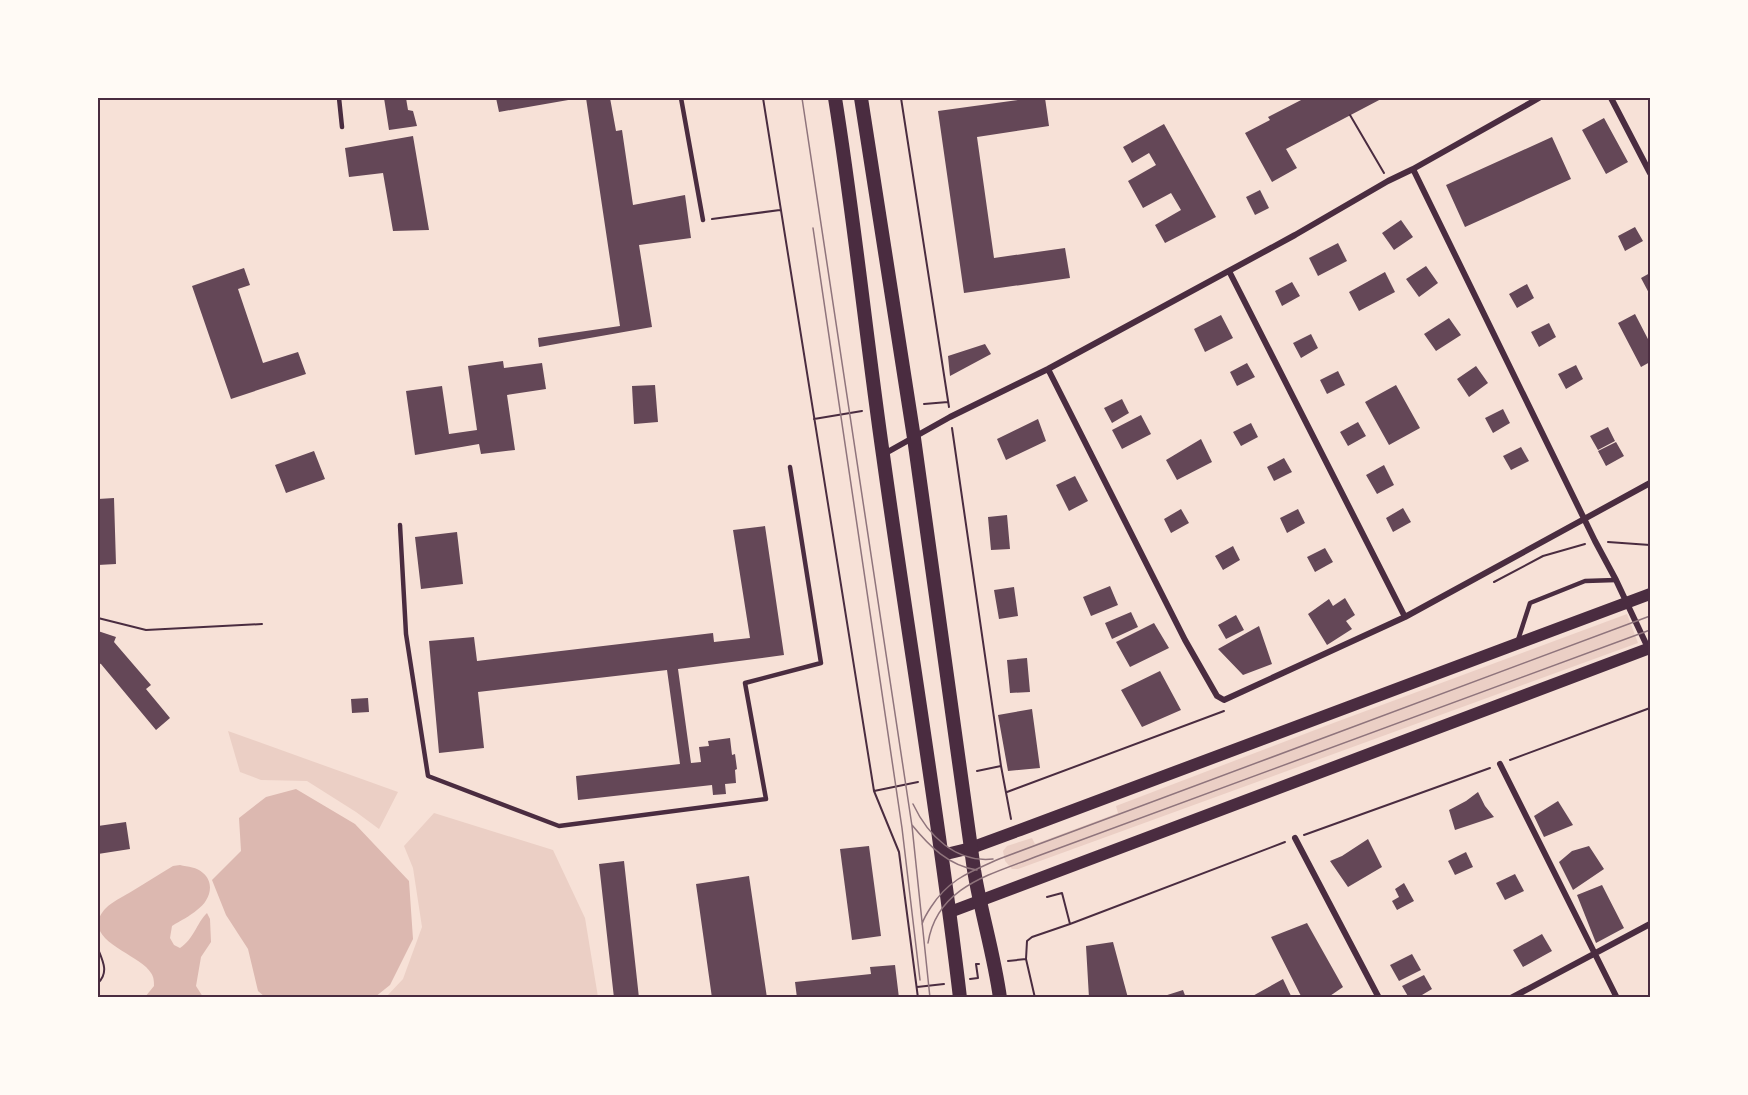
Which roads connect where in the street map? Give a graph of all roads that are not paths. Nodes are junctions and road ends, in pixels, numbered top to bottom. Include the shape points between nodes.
1 (339, 98) edge
2 (681, 98) edge
3 (835, 98) edge
4 (861, 98) edge
5 (1539, 98) edge
6 (1611, 98) edge
7 (342, 128) dead end
8 (1413, 169) junction
9 (1650, 172) edge
10 (703, 220) dead end
11 (1229, 271) junction
12 (1048, 369) junction
13 (914, 438) junction
14 (883, 454) junction
15 (790, 467) dead end
16 (1650, 483) edge
17 (1584, 519) junction
18 (400, 525) dead end
19 (1616, 580) junction
20 (1650, 594) edge
21 (1627, 603) junction
22 (1406, 617) junction
23 (1517, 643) junction
24 (1649, 648) edge
25 (1500, 764) road end
26 (1295, 838) road end
27 (971, 848) junction
28 (942, 855) junction
29 (979, 902) junction
30 (950, 912) junction
31 (1650, 924) edge
32 (1594, 954) junction
33 (960, 998) edge
34 (1000, 998) edge
35 (1379, 998) edge
36 (1511, 998) edge
37 (1617, 998) edge

1 - 7 lane
2 - 10 lane
3 - 14 main road
4 - 13 main road
5 - 8 street
6 - 9 street
8 - 11 street
8 - 17 street
11 - 12 street
11 - 22 street
12 - 13 street
12 - 22 street via 1217,696 1224,700
13 - 14 street
13 - 27 main road
14 - 28 main road
15 - 18 lane via 821,663 745,683 766,800 559,826 428,776 406,634
16 - 17 street
17 - 19 street
17 - 22 street
19 - 21 street
19 - 23 lane via 1585,581 1530,603
20 - 21 main road
21 - 23 main road
21 - 24 street
23 - 27 main road
24 - 29 main road
25 - 32 street
26 - 35 street
27 - 28 main road
27 - 29 main road
28 - 30 main road
29 - 30 main road
29 - 34 main road
30 - 33 main road
31 - 32 street
32 - 36 street
32 - 37 street

